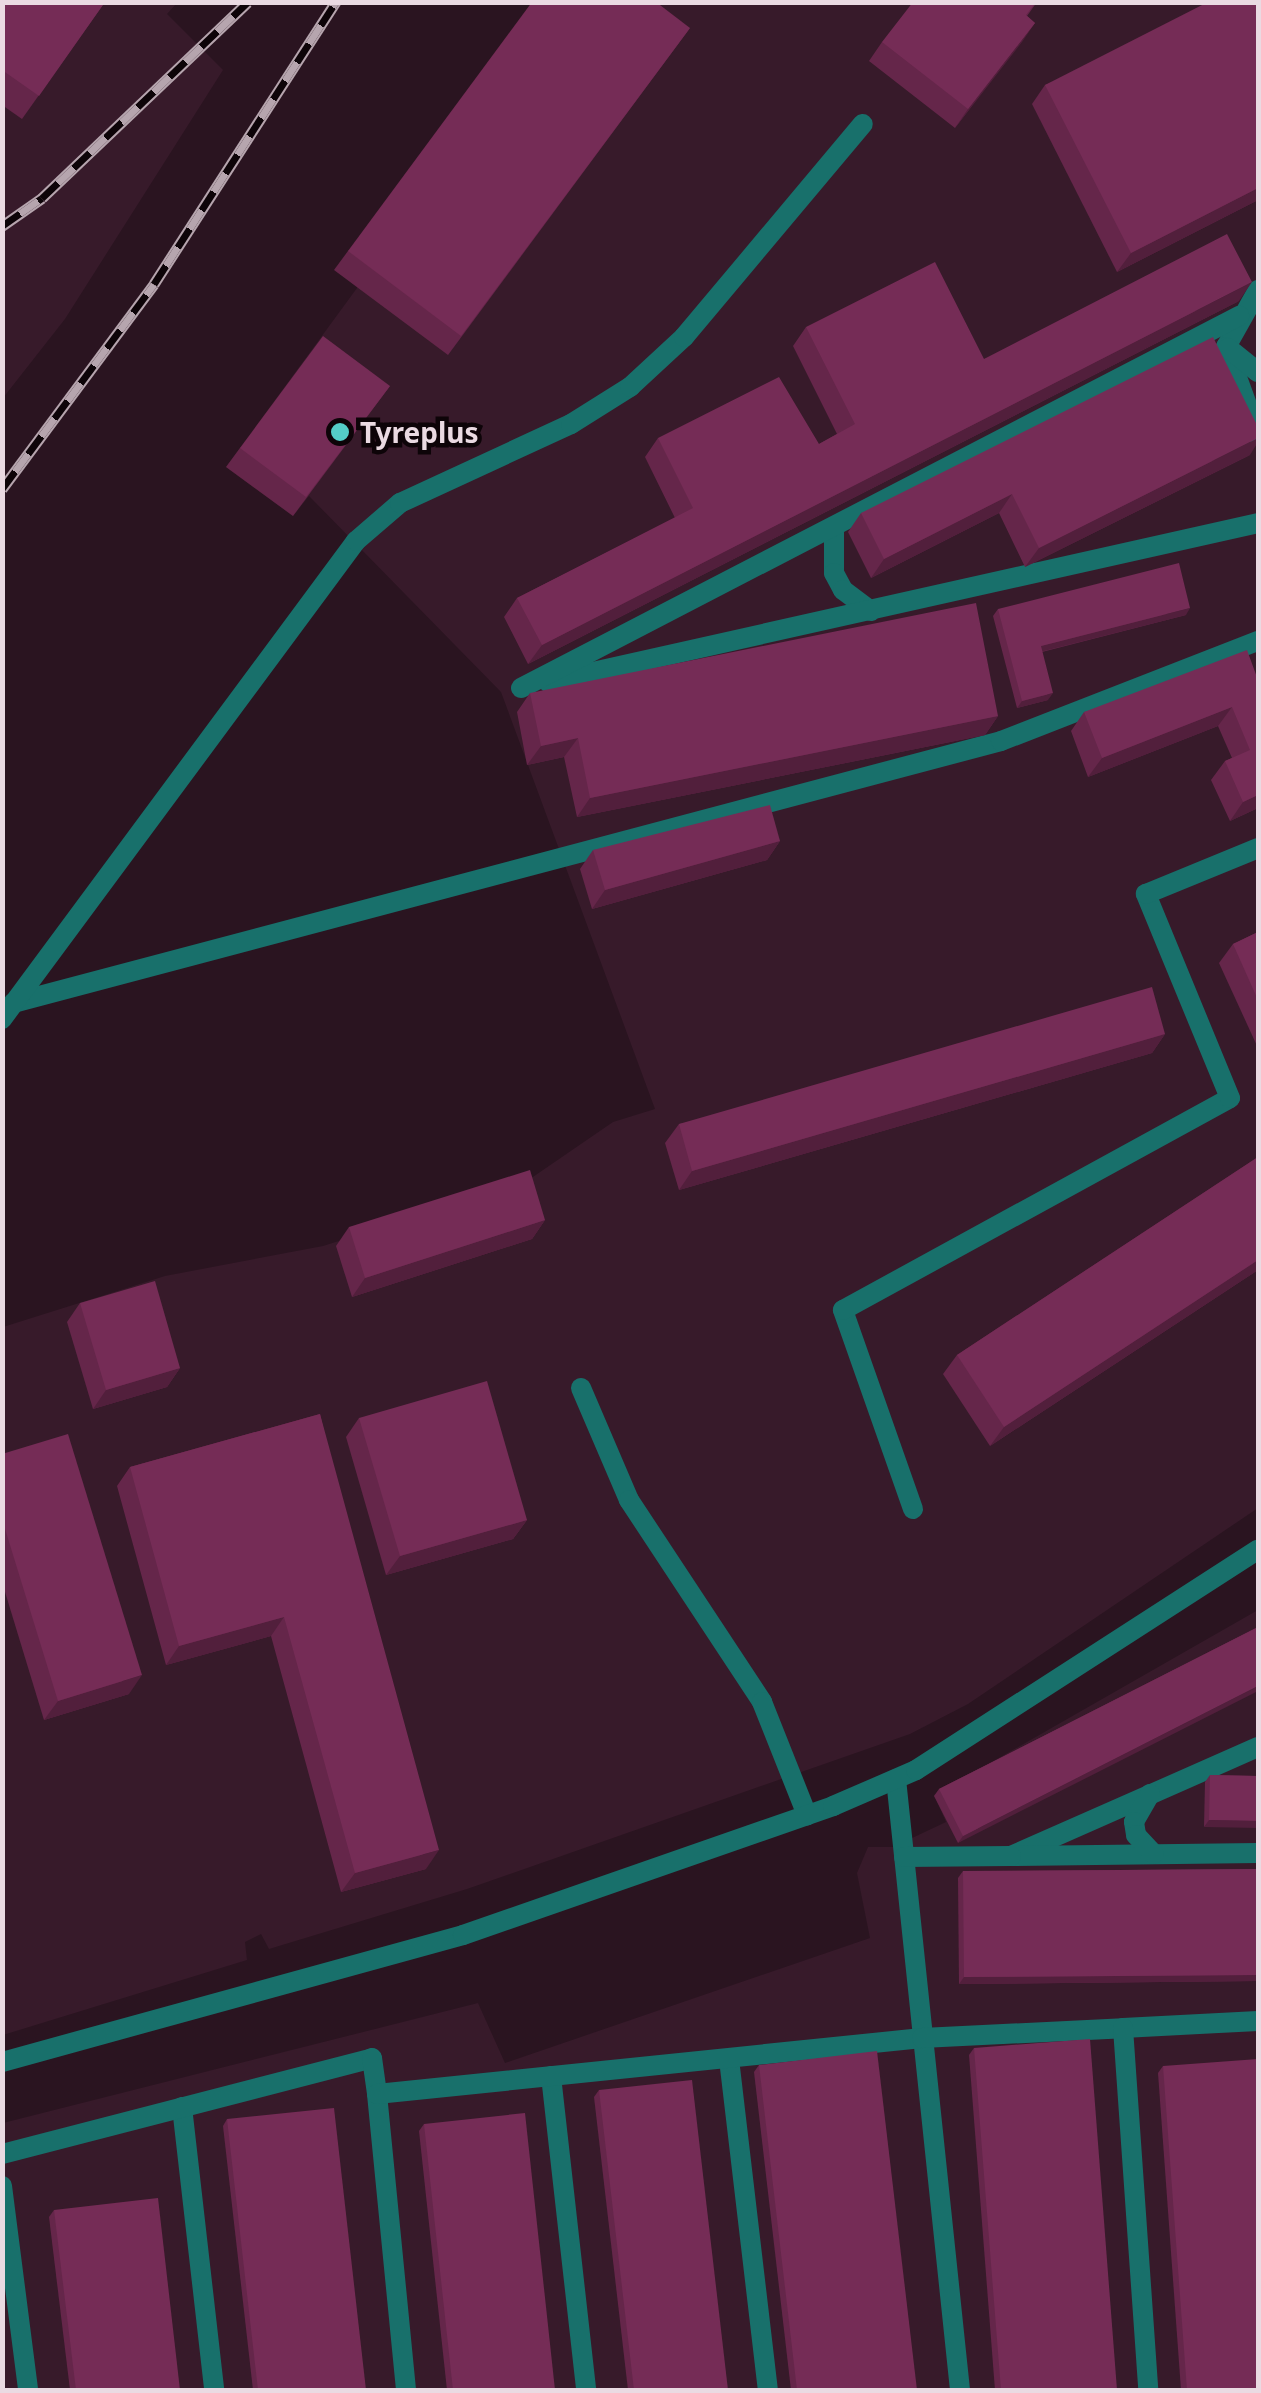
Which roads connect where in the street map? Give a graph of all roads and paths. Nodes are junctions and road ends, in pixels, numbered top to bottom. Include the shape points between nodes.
1 (863, 124) dead end
2 (1258, 290) edge
3 (1240, 316) junction
4 (1226, 347) junction
5 (1258, 372) edge
6 (1258, 435) edge
7 (1258, 523) edge
8 (834, 527) junction
9 (871, 611) junction
10 (1258, 641) edge
11 (1258, 848) edge
12 (8, 1011) edge
13 (581, 1388) dead end
14 (913, 1509) dead end
15 (1258, 1550) edge
16 (1258, 1747) edge
17 (896, 1779) junction
18 (1150, 1794) junction
19 (807, 1815) junction
20 (1258, 1853) edge
21 (1154, 1854) junction
22 (1011, 1856) junction
23 (904, 1857) junction
24 (1258, 2021) edge
25 (1123, 2028) junction
26 (922, 2038) junction
27 (729, 2059) junction
28 (2, 2062) edge
29 (552, 2076) junction
30 (377, 2094) junction
31 (182, 2107) junction
32 (2, 2154) edge
33 (2, 2186) edge
34 (28, 2390) edge
35 (214, 2390) edge
36 (406, 2390) edge
37 (586, 2390) edge
38 (768, 2390) edge
39 (960, 2390) edge
40 (1148, 2390) edge

1 - 12 lane via 684,337 630,387 571,424 400,503 356,541
2 - 3 lane
3 - 4 lane
3 - 8 lane
4 - 5 lane
4 - 6 lane
7 - 9 lane
8 - 9 lane via 834,573 843,590
8 - 9 lane via 521,688
10 - 12 lane via 1001,741
11 - 14 lane via 1146,894 1230,1098 843,1310
13 - 19 lane via 629,1500 762,1702
15 - 17 lane
16 - 18 lane
17 - 19 lane
17 - 23 lane
18 - 21 lane via 1134,1822 1142,1846
18 - 22 lane
19 - 28 lane via 463,1934
20 - 21 lane
21 - 22 lane
22 - 23 lane
23 - 26 lane
24 - 25 lane
25 - 26 lane
25 - 40 lane
26 - 27 lane
26 - 39 lane
27 - 29 lane
27 - 38 lane
29 - 30 lane
29 - 37 lane
30 - 31 lane via 372,2058
30 - 36 lane
31 - 32 lane
31 - 35 lane
33 - 34 lane

